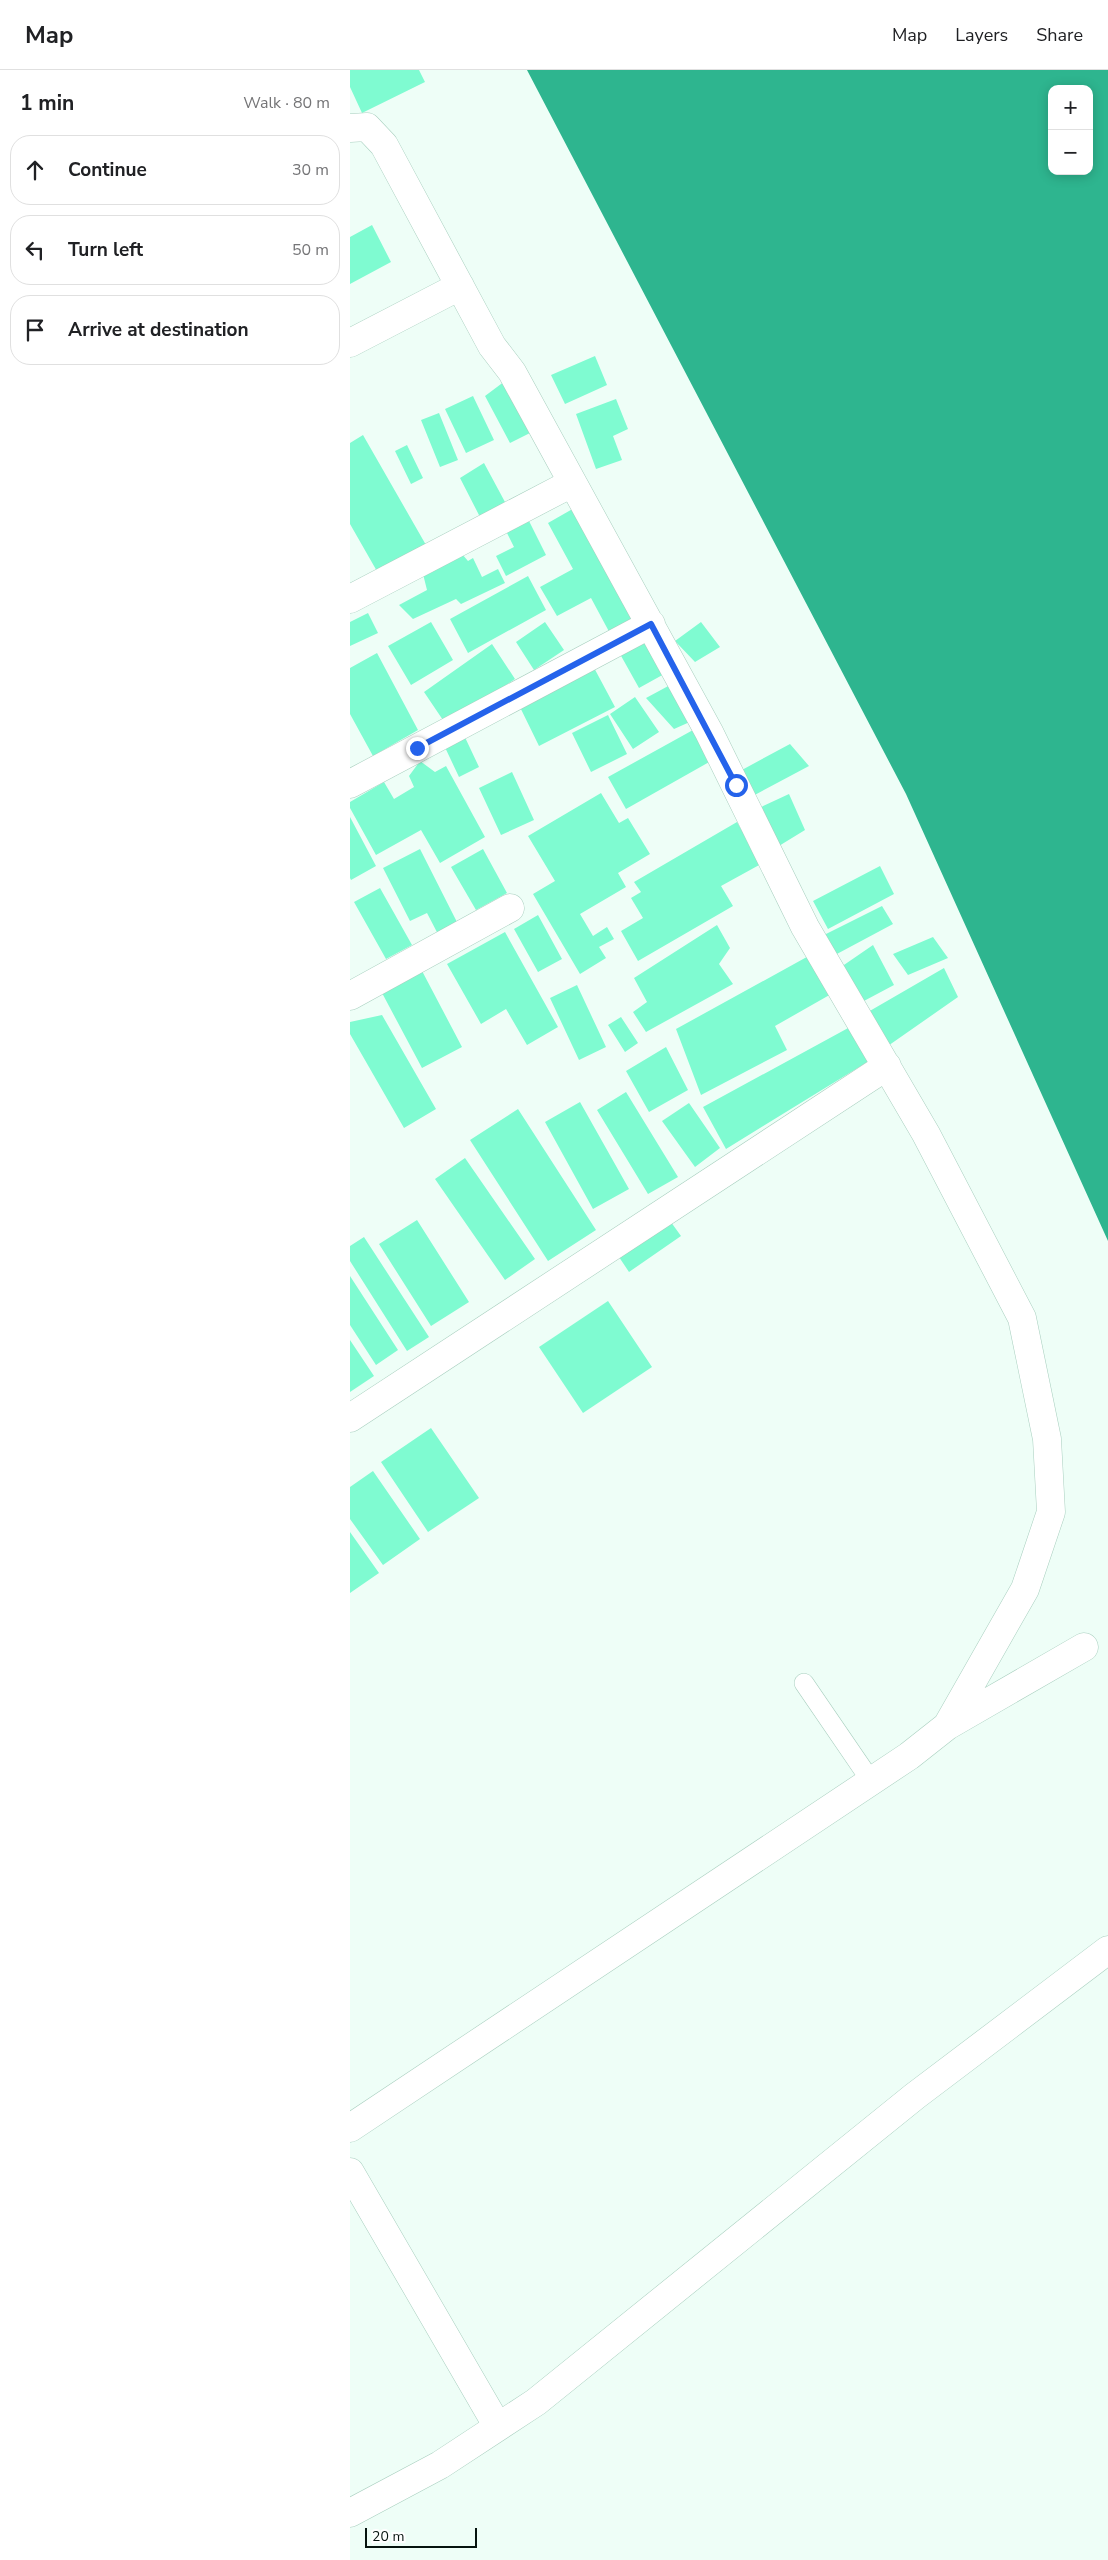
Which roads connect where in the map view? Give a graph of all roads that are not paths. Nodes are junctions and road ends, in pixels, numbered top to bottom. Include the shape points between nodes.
1 (350, 128) edge
2 (460, 286) junction
3 (350, 343) edge
4 (572, 483) junction
5 (350, 600) edge
6 (651, 624) junction
7 (350, 784) edge
8 (510, 908) dead end
9 (350, 996) edge
10 (887, 1066) junction
11 (350, 1418) edge
12 (1084, 1647) dead end
13 (804, 1683) dead end
14 (948, 1726) junction
15 (871, 1781) junction
16 (1108, 1950) edge
17 (350, 2128) edge
18 (350, 2172) edge
19 (498, 2427) junction
20 (350, 2513) edge

1 - 2 street via 367,127 384,145
2 - 3 street
2 - 4 street via 492,346 512,372
4 - 5 street
4 - 6 street
6 - 7 street
6 - 10 street via 709,732 805,927
8 - 9 street
10 - 11 street
10 - 14 street via 1022,1318 1047,1439 1052,1512 1025,1589
12 - 14 street
13 - 15 lane
14 - 15 street
15 - 17 street
16 - 19 street via 915,2096 536,2402
18 - 19 street
19 - 20 street via 440,2465

